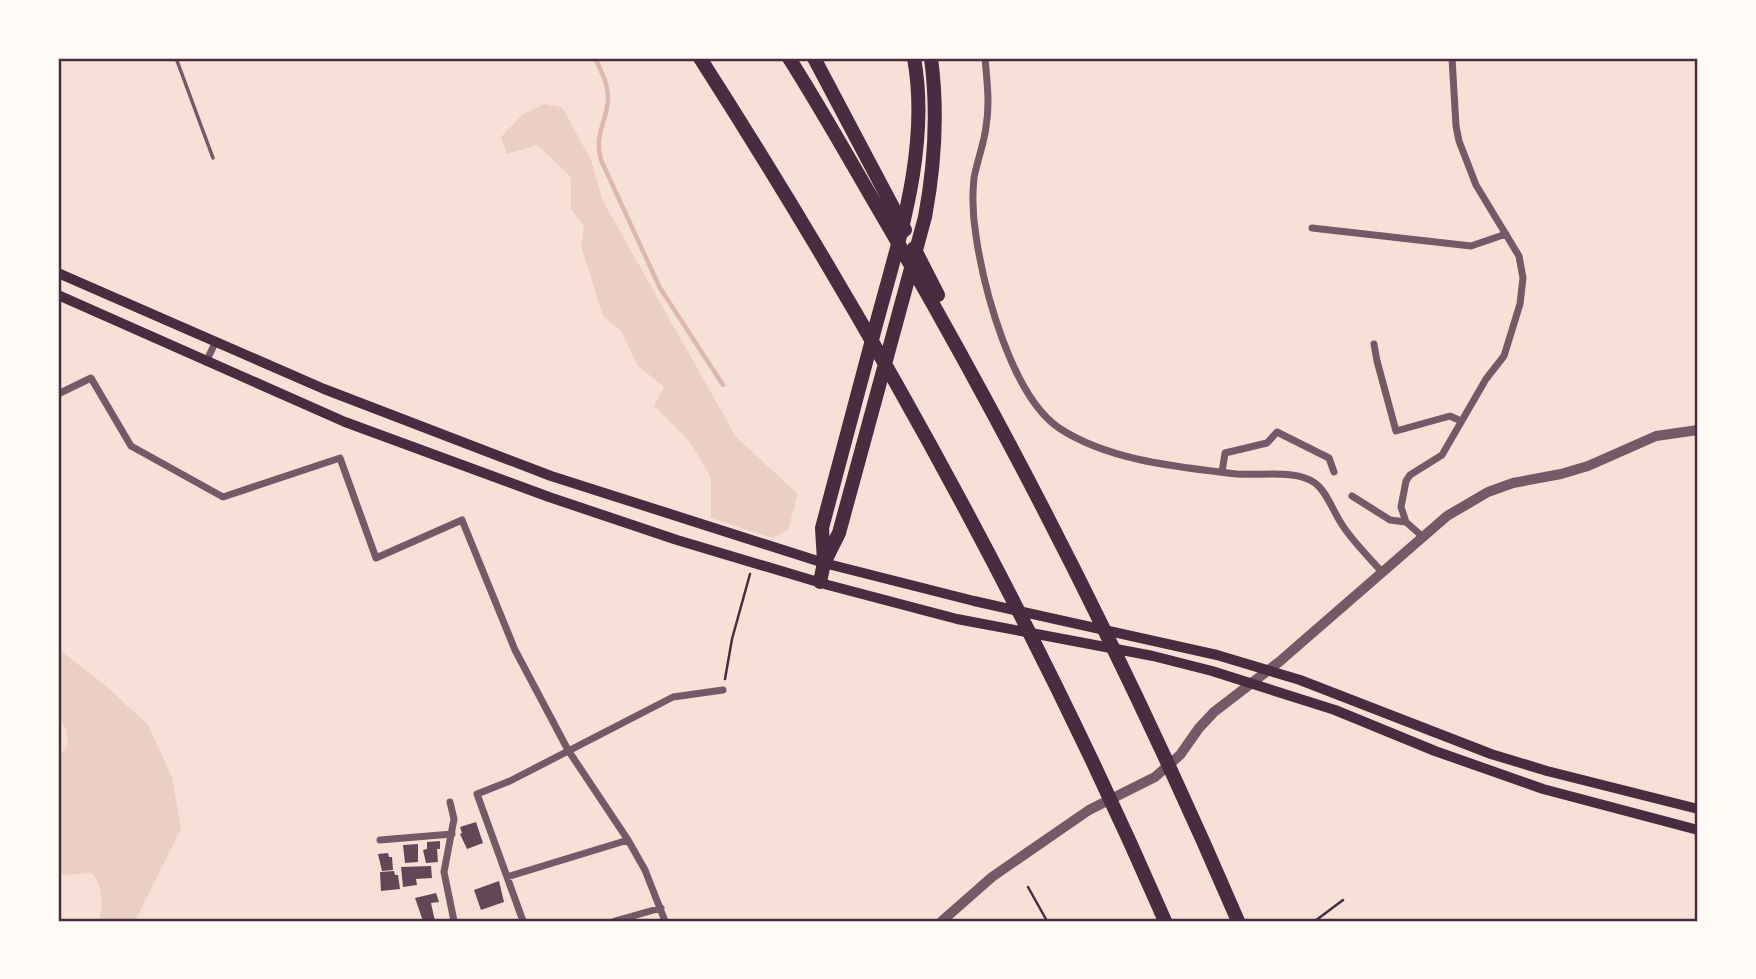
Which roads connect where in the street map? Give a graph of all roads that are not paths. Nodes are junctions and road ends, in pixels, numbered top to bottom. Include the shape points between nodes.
1 (176, 58) edge
2 (699, 58) edge
3 (789, 58) edge
4 (814, 58) edge
5 (914, 58) edge
6 (931, 58) edge
7 (985, 58) edge
8 (1452, 58) edge
9 (213, 158) dead end
10 (1312, 228) dead end
11 (1506, 234) junction
12 (58, 273) edge
13 (59, 299) edge
14 (215, 343) junction
15 (1374, 344) dead end
16 (206, 362) junction
17 (58, 394) edge
18 (1461, 421) junction
19 (1698, 429) edge
20 (1334, 471) dead end
21 (1025, 472) junction
22 (1222, 472) junction
23 (1352, 496) dead end
24 (1406, 522) junction
25 (1423, 537) junction
26 (824, 562) junction
27 (1382, 572) junction
28 (820, 582) junction
29 (723, 690) road end
30 (568, 750) junction
31 (450, 802) dead end
32 (1698, 809) edge
33 (1698, 830) edge
34 (452, 834) junction
35 (380, 840) dead end
36 (628, 840) junction
37 (507, 877) junction
38 (661, 908) junction
39 (454, 921) edge
40 (523, 921) edge
41 (615, 921) edge
42 (666, 921) edge
43 (942, 921) edge
44 (1165, 921) edge
45 (1238, 921) edge

1 - 9 lane
2 - 44 highway via 895,383 989,555
3 - 21 highway via 928,294
4 - 21 highway via 964,344
5 - 26 highway via 918,134 906,214 822,528
6 - 26 highway via 936,123 931,188 839,533
7 - 22 street via 988,106 974,176 976,236 993,312 1026,389 1057,427 1080,439 1141,461
8 - 11 street via 1459,141 1476,185
10 - 11 street via 1471,246
11 - 18 street via 1522,267 1520,304 1504,356
12 - 14 main road
13 - 16 main road
14 - 16 street
14 - 26 main road via 551,476
15 - 18 street via 1396,431 1450,416
16 - 28 main road via 345,422 489,476 677,540
17 - 30 street via 91,378 131,446 223,497 340,458 376,558 462,520 515,650
18 - 24 street via 1442,455 1406,481 1401,507
19 - 25 street via 1656,436 1562,474 1513,482 1447,516
20 - 22 street via 1329,458 1277,432 1267,443 1225,453
21 - 45 highway via 1186,802
22 - 27 street via 1283,475 1315,483 1342,525
23 - 24 street via 1390,520
24 - 25 street
25 - 27 street
26 - 28 highway
26 - 32 main road via 1217,655 1300,680 1491,754
27 - 43 street via 1214,712 1155,777 1089,810 992,877
28 - 33 main road via 957,619 1212,671 1335,710 1543,789
29 - 30 street via 673,697
30 - 36 street
30 - 37 street via 477,794
31 - 34 street
34 - 35 street
34 - 39 street via 444,872
36 - 37 street
36 - 38 street
37 - 40 street
38 - 41 street
38 - 42 street

